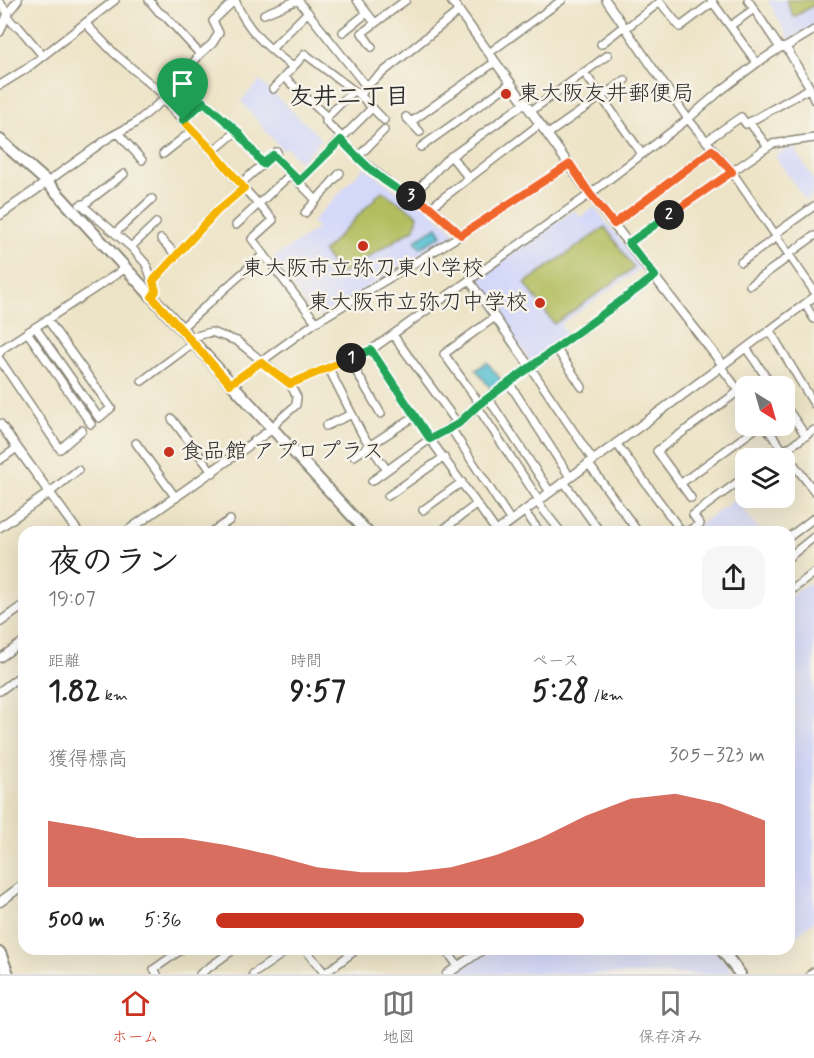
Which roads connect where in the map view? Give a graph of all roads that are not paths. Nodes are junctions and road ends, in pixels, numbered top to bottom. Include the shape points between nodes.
1 (18, 0) edge
2 (113, 0) edge
3 (149, 0) edge
4 (235, 0) edge
5 (298, 0) edge
6 (357, 0) edge
7 (406, 0) edge
8 (451, 0) edge
9 (562, 0) edge
10 (606, 0) edge
11 (748, 0) edge
12 (712, 1) edge
13 (0, 3) edge
14 (754, 9) junction
15 (459, 11) junction
16 (308, 12) junction
17 (367, 13) junction
18 (264, 14) dead end
19 (7, 15) junction
20 (85, 23) junction
21 (375, 23) junction
22 (730, 26) junction
23 (625, 27) junction
24 (814, 30) edge
25 (0, 32) edge
26 (343, 32) dead end
27 (601, 44) dead end
28 (372, 47) dead end
29 (783, 48) junction
30 (271, 49) junction
31 (489, 53) junction
32 (200, 54) junction
33 (608, 55) dead end
34 (43, 56) junction
35 (495, 62) junction
36 (758, 63) junction
37 (293, 67) junction
38 (584, 72) junction
39 (284, 77) junction
40 (625, 80) dead end
41 (511, 83) junction
42 (0, 85) edge
43 (366, 86) junction
44 (810, 88) junction
45 (273, 89) dead end
46 (353, 91) junction
47 (361, 96) junction
48 (601, 96) junction
49 (165, 98) junction
50 (814, 100) edge
51 (525, 103) junction
52 (372, 108) junction
53 (531, 111) junction
54 (327, 117) junction
55 (688, 119) junction
56 (183, 120) junction
57 (384, 120) dead end
58 (749, 122) junction
59 (540, 124) junction
60 (384, 130) dead end
61 (192, 131) junction
62 (237, 131) junction
63 (420, 132) dead end
64 (118, 133) junction
65 (548, 134) junction
66 (814, 138) edge
67 (342, 139) junction
68 (0, 140) edge
69 (706, 141) junction
70 (422, 147) dead end
71 (768, 147) junction
72 (712, 150) junction
73 (213, 151) junction
74 (163, 154) dead end
75 (642, 154) junction
76 (451, 156) junction
77 (358, 157) junction
78 (142, 160) dead end
79 (263, 164) junction
80 (570, 164) junction
81 (732, 172) junction
82 (340, 173) dead end
83 (124, 174) dead end
84 (291, 174) junction
85 (468, 177) junction
86 (299, 181) junction
87 (48, 182) junction
88 (242, 186) junction
89 (590, 194) junction
90 (411, 196) junction
91 (152, 199) dead end
92 (316, 200) junction
93 (258, 204) junction
94 (82, 205) junction
95 (70, 206) junction
96 (814, 206) edge
97 (430, 207) junction
98 (305, 213) dead end
99 (0, 215) edge
100 (156, 223) dead end
101 (614, 224) junction
102 (236, 225) dead end
103 (115, 233) junction
104 (461, 235) junction
105 (776, 236) junction
106 (814, 236) edge
107 (161, 240) dead end
108 (629, 243) junction
109 (131, 247) junction
110 (264, 254) junction
111 (789, 255) junction
112 (177, 256) junction
113 (741, 262) dead end
114 (126, 267) junction
115 (655, 276) junction
116 (468, 280) junction
117 (153, 281) junction
118 (750, 285) dead end
119 (814, 291) edge
120 (152, 297) junction
121 (814, 297) edge
122 (805, 304) junction
123 (495, 317) junction
124 (47, 319) junction
125 (814, 319) edge
126 (316, 322) junction
127 (35, 327) junction
128 (180, 329) junction
129 (770, 331) junction
130 (27, 332) junction
131 (393, 335) junction
132 (191, 340) junction
133 (556, 348) junction
134 (746, 348) junction
135 (1, 349) edge
136 (371, 350) junction
137 (349, 359) junction
138 (0, 360) edge
139 (261, 362) junction
140 (722, 366) junction
141 (328, 367) junction
142 (530, 367) junction
143 (765, 376) edge
144 (142, 381) dead end
145 (509, 383) junction
146 (230, 384) junction
147 (290, 384) junction
148 (735, 385) edge
149 (582, 387) dead end
150 (735, 394) edge
151 (488, 398) junction
152 (814, 404) edge
153 (479, 405) junction
154 (352, 414) junction
155 (381, 414) dead end
156 (416, 416) junction
157 (172, 419) dead end
158 (795, 420) edge
159 (0, 424) edge
160 (91, 424) dead end
161 (458, 424) junction
162 (326, 426) dead end
163 (450, 427) junction
164 (272, 429) junction
165 (82, 430) dead end
166 (814, 430) edge
167 (745, 436) edge
168 (806, 436) junction
169 (430, 439) junction
170 (136, 443) dead end
171 (616, 443) junction
172 (370, 445) junction
173 (17, 448) junction
174 (786, 448) edge
175 (354, 456) dead end
176 (444, 457) junction
177 (0, 460) edge
178 (591, 462) junction
179 (795, 466) edge
180 (78, 470) dead end
181 (387, 470) junction
182 (213, 473) junction
183 (567, 479) junction
184 (372, 481) dead end
185 (462, 483) junction
186 (680, 484) junction
187 (735, 484) edge
188 (814, 491) edge
189 (550, 492) junction
190 (49, 493) junction
191 (388, 496) dead end
192 (176, 498) junction
193 (691, 498) dead end
194 (538, 501) junction
195 (477, 504) junction
196 (423, 510) dead end
197 (524, 511) junction
198 (814, 518) edge
199 (230, 520) dead end
200 (511, 521) junction
201 (74, 526) edge
202 (135, 526) edge
203 (221, 526) edge
204 (361, 526) edge
205 (448, 526) edge
206 (492, 526) edge
207 (504, 526) edge
208 (535, 526) edge
209 (557, 526) edge
210 (596, 526) edge
211 (634, 526) edge
212 (679, 526) edge
213 (696, 526) edge
214 (0, 527) edge
215 (795, 534) edge
216 (814, 537) edge
217 (796, 551) edge
218 (814, 573) edge
219 (795, 587) edge
220 (18, 609) edge
221 (0, 622) edge
222 (18, 644) edge
223 (0, 658) edge
224 (18, 678) edge
225 (0, 691) edge
226 (18, 888) edge
227 (0, 902) edge
228 (0, 953) edge
229 (174, 955) edge
230 (226, 955) edge
231 (281, 955) edge
232 (310, 955) edge
233 (349, 955) edge
234 (450, 955) edge
235 (474, 955) edge
236 (726, 955) edge
237 (458, 966) junction
238 (8, 974) edge
239 (157, 974) edge
240 (200, 974) edge
241 (253, 974) edge
242 (324, 974) edge
243 (447, 974) edge
244 (740, 974) edge

1 - 19 street
2 - 20 street
3 - 32 street
4 - 30 street via 255,36
4 - 32 street via 213,21 219,33
5 - 16 street
5 - 18 street
6 - 17 street
7 - 21 street
8 - 15 street
9 - 31 street
10 - 23 street
11 - 14 street
12 - 22 street
12 - 23 street via 680,27 660,2
13 - 19 street
14 - 22 street
14 - 29 street
15 - 31 street
15 - 43 street
16 - 30 street
16 - 43 street
17 - 21 street
17 - 26 street
19 - 25 street
19 - 34 street
20 - 34 street
20 - 49 street
21 - 28 street via 362,33
22 - 36 street
23 - 27 street
23 - 55 street
24 - 29 street
29 - 36 street
29 - 44 street
30 - 37 street
31 - 35 street
32 - 49 street
33 - 38 street
34 - 42 street
35 - 41 street
35 - 63 street via 409,120
36 - 55 street
37 - 39 street
37 - 46 street via 305,54
38 - 48 street
38 - 53 street
39 - 45 street
39 - 54 street
40 - 48 street
41 - 51 street
41 - 70 street
43 - 47 street
44 - 50 street
44 - 58 street
46 - 47 street
46 - 54 street
47 - 52 street
48 - 65 street
48 - 75 street
49 - 56 street
49 - 64 street
51 - 53 street
51 - 76 street
52 - 57 street
52 - 67 street
53 - 59 street
54 - 67 street via 326,122
55 - 69 street
55 - 75 street
56 - 61 street
56 - 62 street via 204,102
58 - 69 street via 741,117
58 - 71 street
59 - 65 street
59 - 85 street
60 - 77 street
61 - 73 street
61 - 74 street
62 - 73 street
62 - 79 street
64 - 78 street
64 - 87 street
65 - 80 street
66 - 71 street
67 - 77 street
67 - 86 street
68 - 87 main road
69 - 72 street
71 - 81 street
72 - 81 street
72 - 101 street
73 - 88 street
75 - 89 street
76 - 85 street
76 - 90 street
77 - 90 street via 399,191
79 - 84 street via 275,153
79 - 88 street
80 - 89 street
80 - 104 street
81 - 105 street
81 - 108 street
82 - 92 street
83 - 94 street
84 - 86 street
84 - 93 street
85 - 97 street
86 - 92 street
87 - 95 main road
87 - 99 street
88 - 93 street
88 - 112 street
89 - 101 street
89 - 116 street
90 - 97 street
91 - 103 street
92 - 98 street
93 - 102 street
93 - 110 street via 273,220 252,239
94 - 95 street
94 - 103 street
95 - 114 main road
96 - 105 street
97 - 104 street
100 - 109 street
101 - 108 street
103 - 109 street
104 - 126 street
105 - 111 street
105 - 113 street
106 - 111 street
107 - 112 street
108 - 115 street
109 - 117 street via 146,264
110 - 126 street
110 - 128 street
111 - 118 street
111 - 119 street
112 - 117 street
114 - 120 main road
114 - 124 street
115 - 133 street
115 - 140 street
116 - 123 street
116 - 131 street
117 - 120 street via 156,291
120 - 128 main road
121 - 122 street
122 - 125 street
122 - 129 street
123 - 142 street
123 - 153 street via 444,354
124 - 127 street
124 - 127 street via 111,408 99,418
126 - 139 street
127 - 130 street
128 - 132 main road
129 - 134 street
129 - 152 street
130 - 135 street
130 - 160 street
131 - 136 street
131 - 161 street
132 - 139 street via 211,332 237,341
132 - 144 street
132 - 146 main road
133 - 142 street
133 - 149 street
134 - 140 street
134 - 143 street
136 - 137 street
136 - 156 street
137 - 141 street
137 - 155 street
138 - 165 street via 60,449
139 - 146 street
139 - 147 street
140 - 148 street
140 - 171 street
141 - 147 street
141 - 154 street
142 - 145 street
142 - 178 street
145 - 151 street
145 - 183 street
146 - 164 main road
147 - 164 street via 297,397 296,405
150 - 186 street via 657,451
151 - 153 street
151 - 189 street
153 - 161 street
153 - 194 street
154 - 162 street
154 - 172 street
156 - 169 street
156 - 172 street
157 - 182 street
158 - 168 street
159 - 173 street
161 - 163 street
163 - 169 street
163 - 200 street
164 - 182 street
164 - 204 main road
166 - 168 street
167 - 186 street
168 - 174 street
169 - 176 street
169 - 181 street
170 - 192 street
171 - 178 street
171 - 212 street
172 - 175 street
172 - 181 street
173 - 177 street
173 - 190 street
176 - 185 street
176 - 191 street
178 - 183 street
178 - 211 street
179 - 188 street
180 - 190 street
181 - 184 street
182 - 192 street
183 - 189 street
183 - 210 street
185 - 195 street
185 - 196 street
186 - 193 street
187 - 213 street via 693,515 700,524
189 - 194 street
190 - 201 street
190 - 214 street
192 - 202 street
194 - 197 street
194 - 209 street
195 - 205 street
195 - 206 street
197 - 200 street
197 - 208 street
198 - 215 street
199 - 203 street
200 - 207 street
216 - 217 street
218 - 219 street
220 - 221 street
222 - 223 street
224 - 225 street
226 - 227 street
228 - 238 main road
229 - 239 street via 154,969
230 - 240 street
231 - 241 street
232 - 242 street
233 - 242 street
234 - 237 street
235 - 237 street
236 - 244 main road
237 - 243 street

